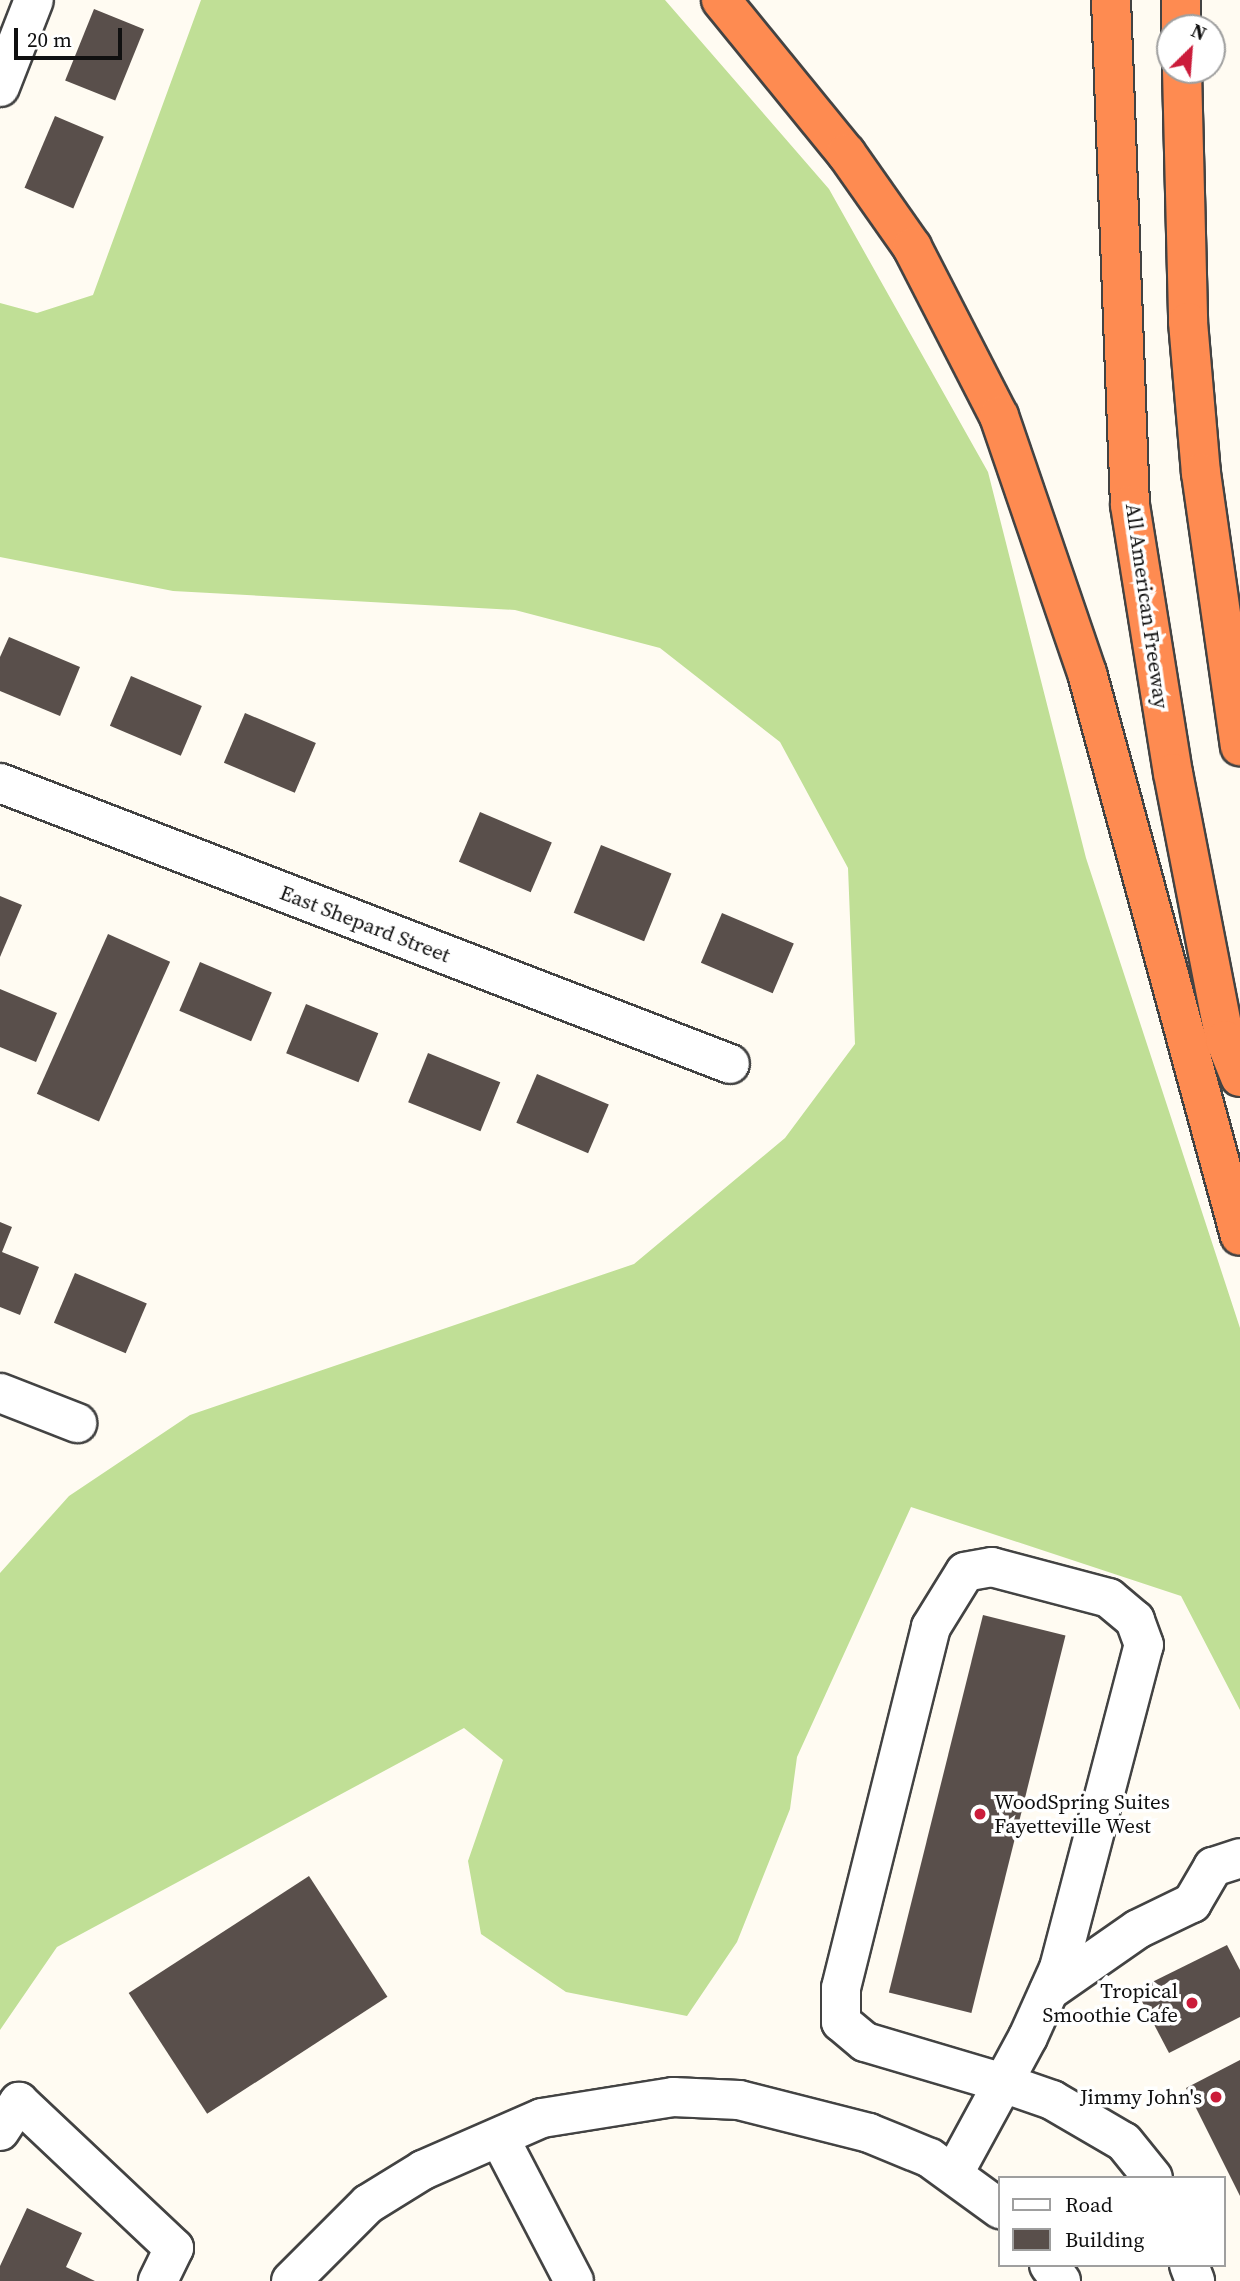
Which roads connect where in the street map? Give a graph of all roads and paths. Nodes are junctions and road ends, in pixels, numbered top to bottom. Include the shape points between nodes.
1 (34, 0) edge
2 (721, 0) edge
3 (1111, 0) edge
4 (1183, 84) edge
5 (0, 87) edge
6 (1240, 746) edge
7 (0, 783) edge
8 (730, 1064) dead end
9 (1240, 1077) edge
10 (1240, 1236) edge
11 (0, 1393) edge
12 (77, 1423) dead end
13 (1240, 1858) edge
14 (1049, 1991) junction
15 (1003, 2082) junction
16 (0, 2131) edge
17 (500, 2139) junction
18 (954, 2173) junction
19 (1151, 2176) edge
20 (998, 2207) edge
21 (158, 2281) edge
22 (291, 2281) edge
23 (574, 2281) edge

1 - 5 street
2 - 10 highway via 846,153 912,247 999,416 1087,673
3 - 9 highway, All American Freeway via 1130,505 1181,813 1225,1040
4 - 6 highway via 1194,390
7 - 8 street, East Shepard Street
11 - 12 street
13 - 14 street via 1213,1867 1192,1903 1138,1930
14 - 15 street
14 - 15 street via 1143,1646 1135,1620 1109,1598 992,1567 965,1572 931,1627 841,1988 841,2022 865,2042
15 - 18 street
15 - 19 street via 1052,2100 1125,2142
16 - 21 street via 19,2102 174,2248
17 - 18 street via 542,2118 606,2104 739,2100 869,2133
17 - 22 street via 423,2170 368,2204
17 - 23 street
18 - 20 street

